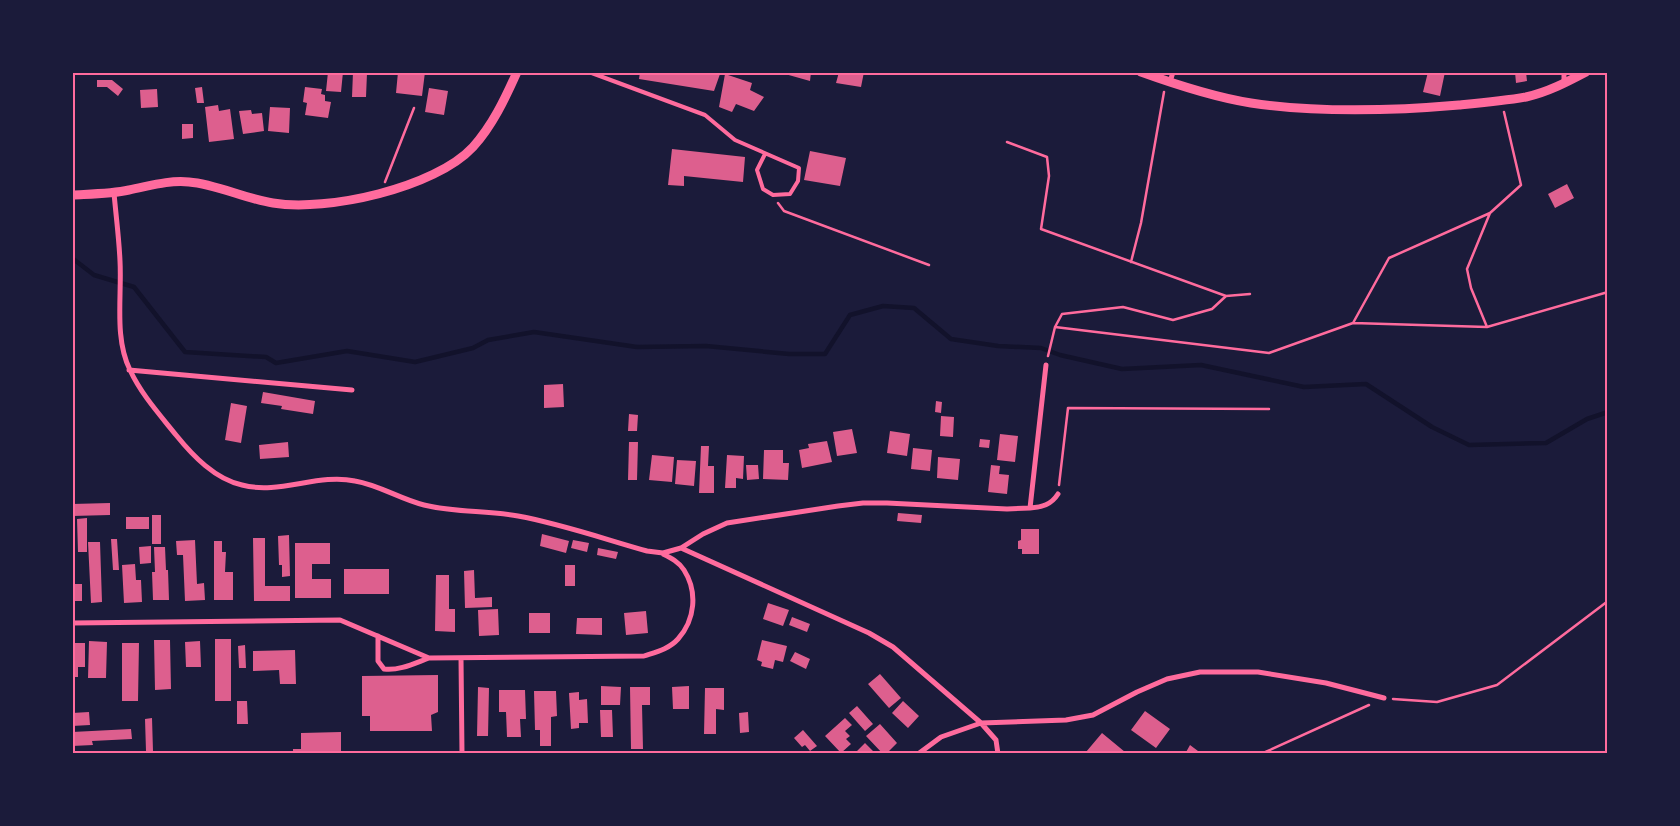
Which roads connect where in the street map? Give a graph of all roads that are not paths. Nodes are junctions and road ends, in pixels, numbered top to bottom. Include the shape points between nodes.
1 (517, 72) edge
2 (589, 72) edge
3 (1141, 72) edge
4 (1173, 72) edge
5 (1564, 72) edge
6 (1586, 72) edge
7 (1168, 82) junction
8 (1564, 84) junction
9 (765, 154) junction
10 (114, 193) junction
11 (72, 195) edge
12 (1046, 364) road end
13 (129, 370) junction
14 (352, 390) dead end
15 (1058, 494) road end
16 (1030, 508) junction
17 (681, 548) junction
18 (662, 553) junction
19 (72, 623) edge
20 (378, 636) junction
21 (429, 658) junction
22 (461, 658) junction
23 (1384, 698) road end
24 (981, 723) junction
25 (462, 754) edge
26 (918, 754) edge
27 (998, 754) edge

1 - 10 street via 503,104 472,148 436,172 402,187 325,204 298,206 272,203 191,182 171,181
2 - 9 lane via 705,115 735,140
3 - 7 street
4 - 7 street
5 - 8 street
6 - 8 street
7 - 8 street via 1250,103 1310,109 1417,109 1526,96
9 - 9 lane via 798,168 798,181 790,194 773,195 763,189 758,170
10 - 11 street
10 - 13 street via 122,346
12 - 16 street
13 - 14 street
13 - 18 street via 181,441 204,465 220,477 242,486 265,488 324,480 354,480 421,504 451,511 517,516
15 - 16 street via 1053,502
16 - 17 street via 887,503 838,506 727,524
17 - 18 street
17 - 24 street via 869,633 893,648
18 - 22 street via 684,570 692,587 693,606 688,624 678,640 662,650 644,656
19 - 20 street via 340,620
20 - 21 street
20 - 21 street via 378,661 384,669 409,666
21 - 22 street
22 - 25 street
23 - 24 street via 1326,683 1258,672 1200,672 1167,679 1093,715 1066,720
24 - 26 street via 941,737
24 - 27 street via 996,740

